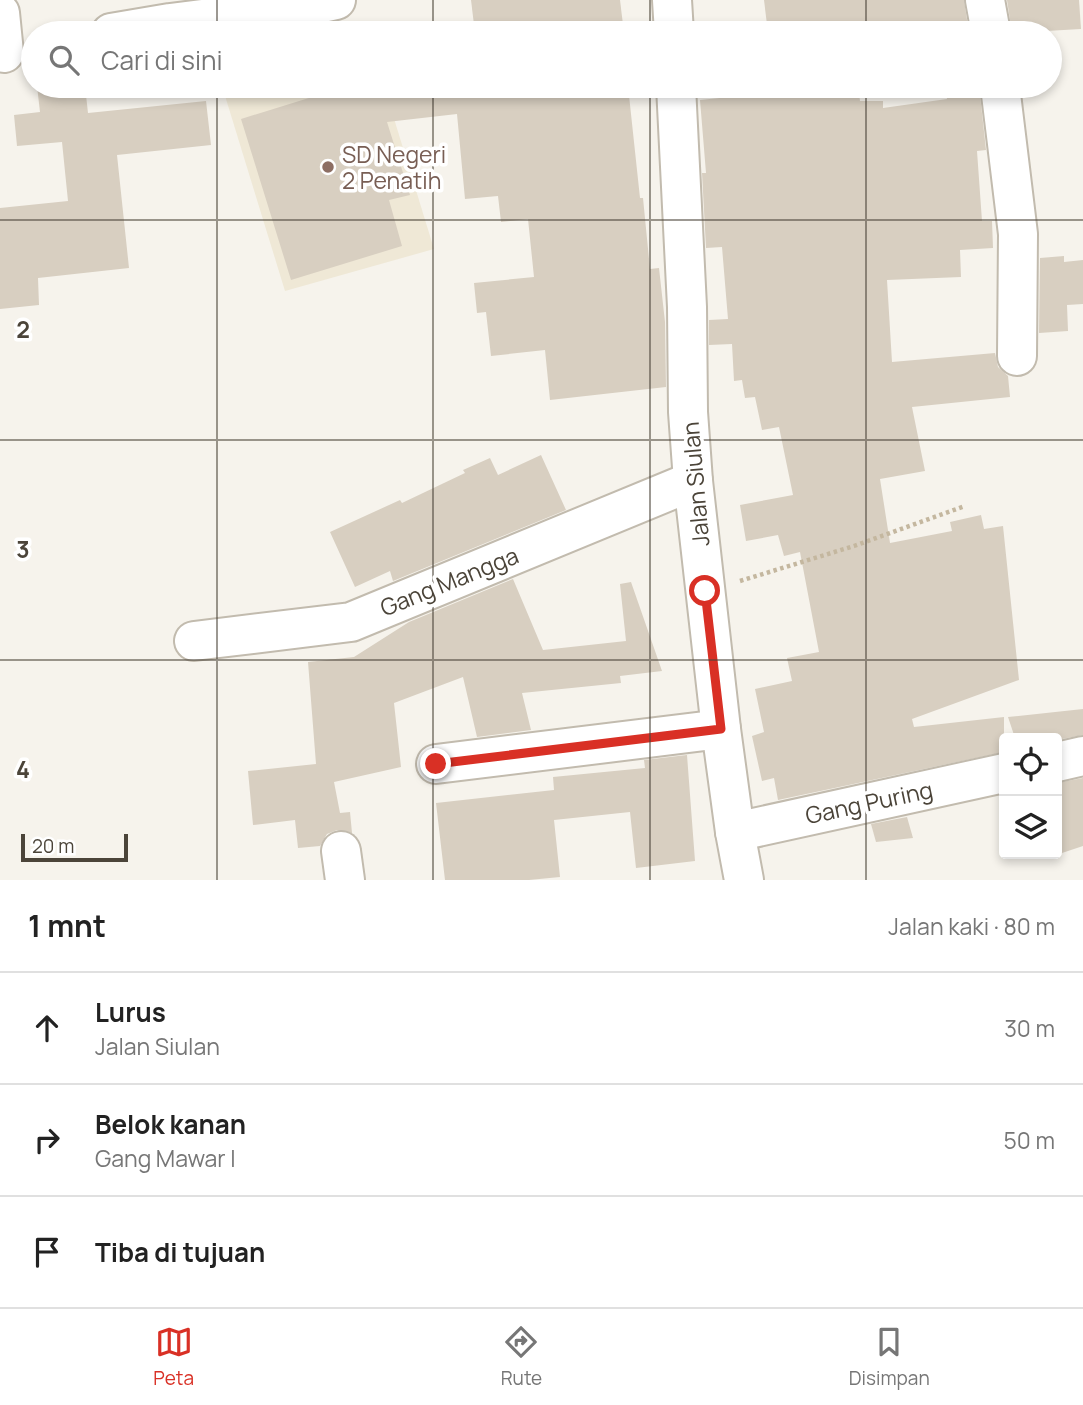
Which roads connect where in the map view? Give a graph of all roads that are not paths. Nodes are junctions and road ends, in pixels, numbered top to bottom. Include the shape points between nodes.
1 (336, 0) edge
2 (672, 0) edge
3 (985, 0) edge
4 (0, 13) edge
5 (186, 21) edge
6 (673, 21) edge
7 (989, 21) edge
8 (12, 52) edge
9 (677, 98) edge
10 (1001, 98) edge
11 (1017, 356) dead end
12 (693, 481) junction
13 (194, 641) dead end
14 (721, 729) junction
15 (1083, 756) edge
16 (1062, 761) edge
17 (436, 764) dead end
18 (999, 774) edge
19 (735, 832) junction
20 (744, 880) edge

1 - 5 street
2 - 6 street
3 - 7 street
4 - 8 street
9 - 12 street, Jalan Siulan
10 - 11 street via 1018,234
12 - 13 street, Gang Mangga via 351,622
12 - 14 street, Jalan Siulan
14 - 17 street
14 - 19 street, Jalan Siulan
15 - 16 street
18 - 19 street, Gang Puring
19 - 20 street, Jalan Siulan

